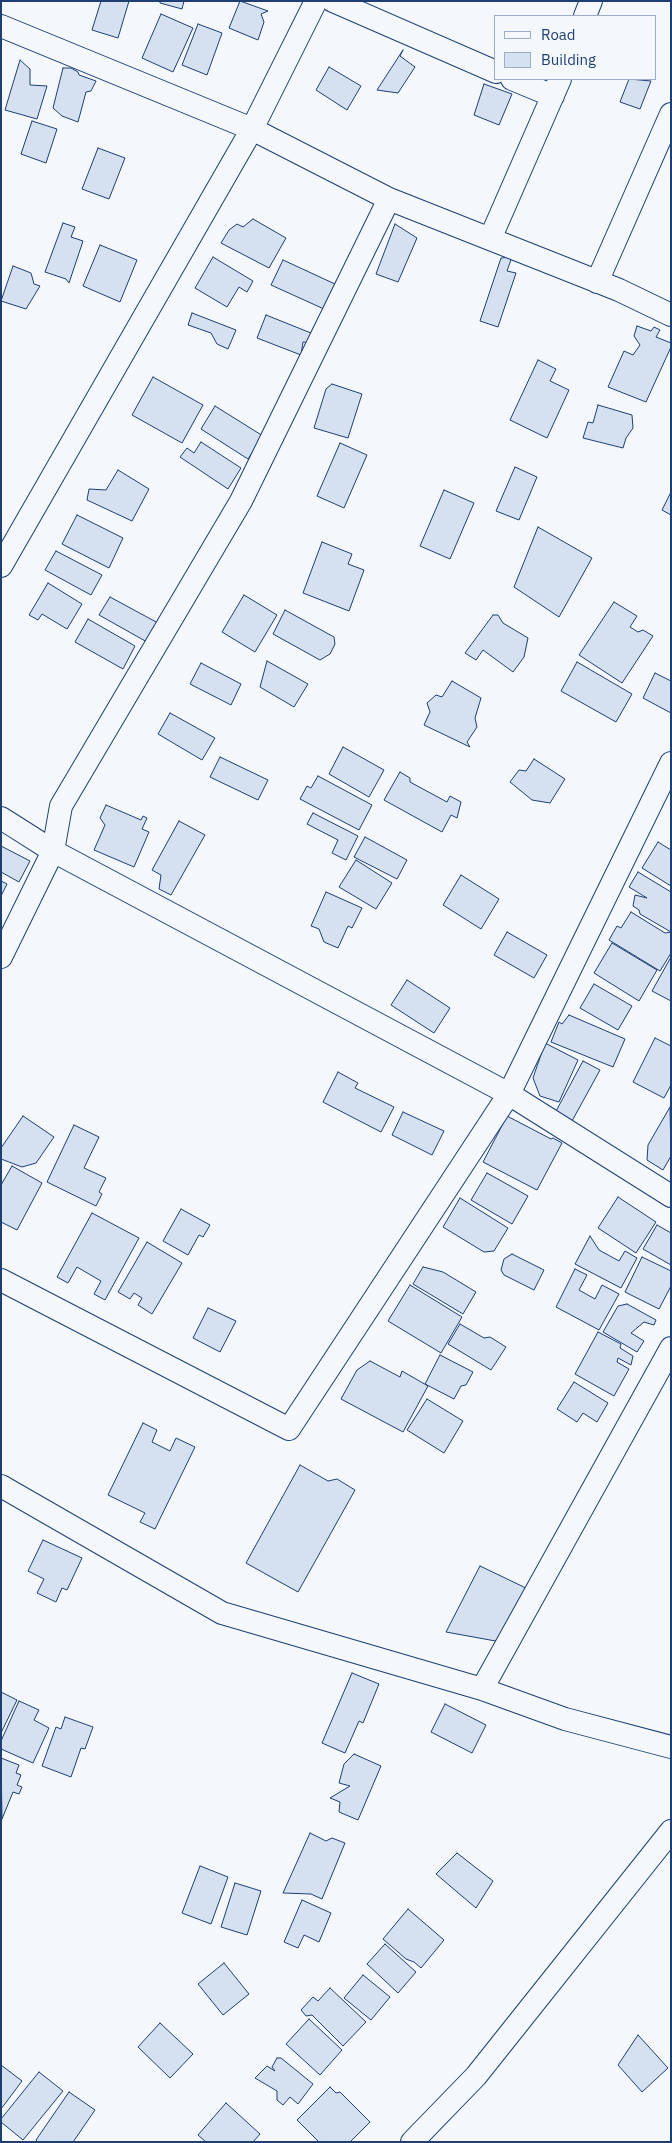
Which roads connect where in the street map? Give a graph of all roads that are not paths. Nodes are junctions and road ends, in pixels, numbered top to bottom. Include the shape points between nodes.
1 (316, 1) edge
2 (333, 1) edge
3 (591, 1) edge
4 (585, 15) edge
5 (1, 26) edge
6 (494, 71) edge
7 (517, 80) edge
8 (557, 88) edge
9 (668, 127) edge
10 (252, 129) junction
11 (389, 199) junction
12 (490, 239) junction
13 (597, 282) junction
14 (671, 316) edge
15 (1, 566) edge
16 (671, 763) edge
17 (1, 818) edge
18 (53, 851) junction
19 (1, 957) edge
20 (509, 1094) junction
21 (671, 1196) edge
22 (1, 1280) edge
23 (671, 1348) edge
24 (1, 1486) edge
25 (482, 1689) junction
26 (671, 1748) edge
27 (671, 1831) edge
28 (412, 2142) edge

1 - 10 street
2 - 6 street
3 - 4 street
5 - 10 street
7 - 8 street
8 - 12 street
9 - 13 street
10 - 11 street
10 - 15 street
11 - 12 street
11 - 18 street via 241,501 61,806
12 - 13 street
13 - 14 street
16 - 20 street
17 - 18 street
18 - 19 street
18 - 20 street
20 - 21 street
20 - 22 street via 289,1429
23 - 25 street
24 - 25 street via 222,1613
25 - 26 street via 566,1719
27 - 28 street via 476,2076

